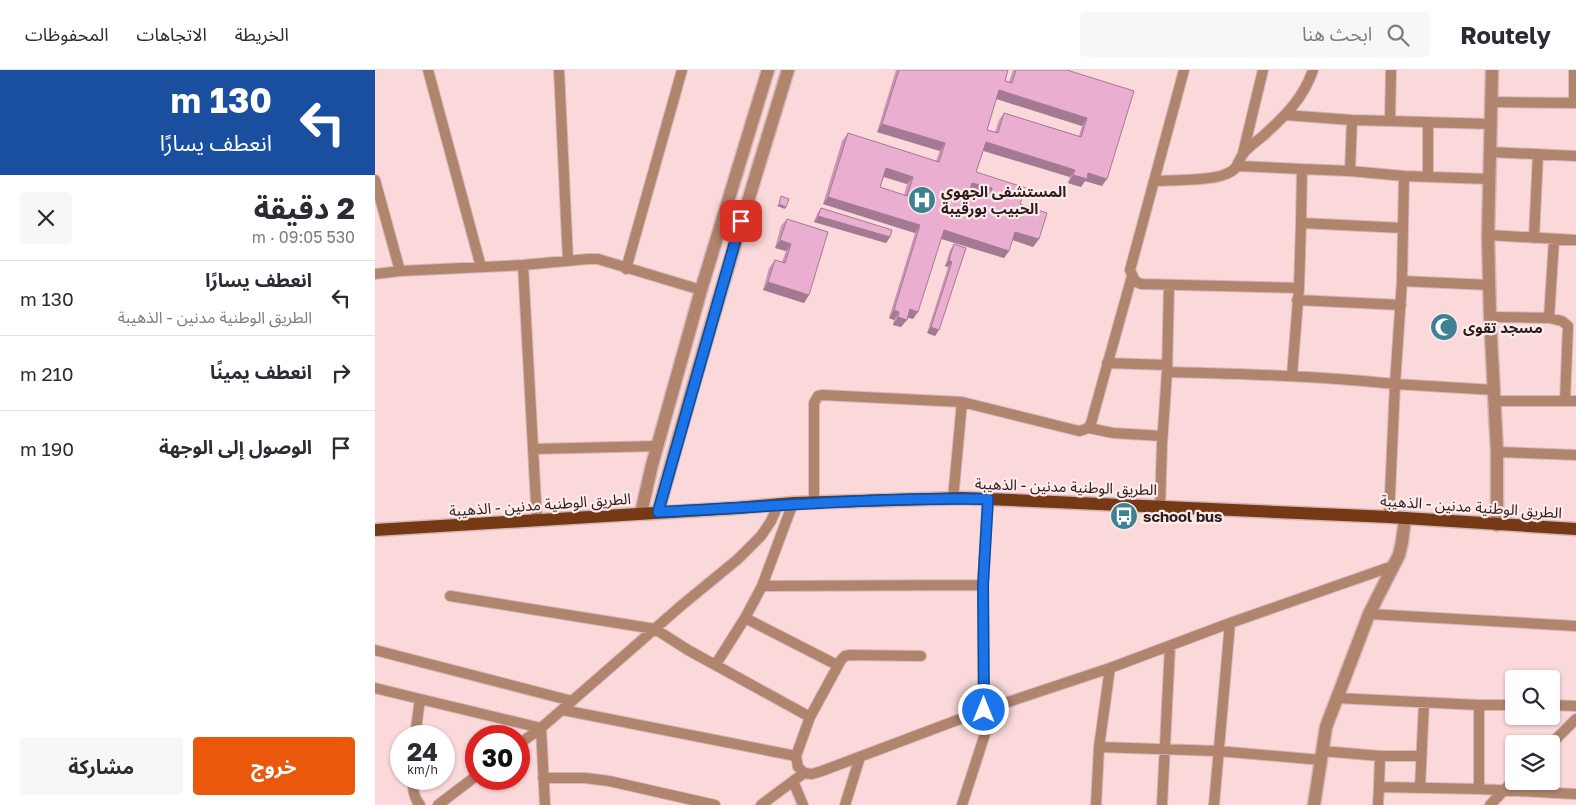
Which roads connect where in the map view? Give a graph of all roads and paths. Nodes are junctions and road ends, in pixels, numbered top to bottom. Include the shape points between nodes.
1 (428, 70) edge
2 (559, 70) edge
3 (682, 70) edge
4 (768, 70) edge
5 (787, 70) edge
6 (1184, 70) edge
7 (1263, 70) edge
8 (1313, 70) edge
9 (1391, 70) edge
10 (1492, 70) edge
11 (1574, 70) edge
12 (1491, 102) junction
13 (1575, 103) edge
14 (1285, 115) junction
15 (1351, 120) junction
16 (1390, 121) junction
17 (1427, 122) junction
18 (1490, 124) junction
19 (1490, 152) junction
20 (1243, 154) junction
21 (1538, 154) junction
22 (1576, 156) edge
23 (1238, 166) junction
24 (1302, 169) junction
25 (1350, 171) junction
26 (1404, 176) junction
27 (1429, 177) junction
28 (1489, 179) junction
29 (375, 180) edge
30 (1154, 180) junction
31 (1301, 223) junction
32 (1403, 228) junction
33 (1488, 235) junction
34 (1534, 238) junction
35 (1554, 240) junction
36 (1576, 240) edge
37 (568, 260) junction
38 (523, 265) junction
39 (481, 267) junction
40 (626, 269) junction
41 (401, 271) junction
42 (375, 274) edge
43 (1132, 276) junction
44 (1402, 280) junction
45 (1489, 285) junction
46 (1169, 286) junction
47 (1299, 288) junction
48 (701, 290) junction
49 (1297, 300) junction
50 (1401, 305) junction
51 (1490, 317) junction
52 (1549, 318) junction
53 (1107, 363) junction
54 (1167, 369) junction
55 (1291, 375) junction
56 (1395, 384) junction
57 (1494, 395) junction
58 (1571, 401) edge
59 (962, 402) junction
60 (1089, 428) junction
61 (1163, 436) junction
62 (658, 446) junction
63 (533, 449) junction
64 (1497, 452) junction
65 (1576, 455) edge
66 (953, 499) junction
67 (988, 499) junction
68 (793, 503) junction
69 (814, 503) junction
70 (779, 505) junction
71 (1160, 506) junction
72 (658, 512) junction
73 (641, 513) junction
74 (1389, 517) junction
75 (1405, 518) junction
76 (537, 521) junction
77 (1497, 524) junction
78 (1576, 529) edge
79 (375, 530) edge
80 (1393, 566) junction
81 (983, 585) junction
82 (761, 586) junction
83 (450, 596) dead end
84 (1369, 614) junction
85 (745, 618) junction
86 (1230, 623) junction
87 (1576, 626) edge
88 (655, 628) junction
89 (1170, 646) junction
90 (375, 650) edge
91 (921, 656) dead end
92 (716, 664) junction
93 (837, 665) junction
94 (1110, 668) junction
95 (375, 688) edge
96 (1336, 698) junction
97 (420, 699) junction
98 (573, 701) junction
99 (1424, 702) junction
100 (1479, 705) junction
101 (1505, 705) edge
102 (1560, 705) edge
103 (1576, 706) edge
104 (989, 708) junction
105 (563, 710) junction
106 (810, 716) junction
107 (1576, 720) edge
108 (416, 725) edge
109 (541, 728) junction
110 (1560, 735) edge
111 (530, 736) edge
112 (1099, 747) junction
113 (1165, 750) junction
114 (1218, 751) junction
115 (796, 756) junction
116 (1321, 756) junction
117 (1380, 756) junction
118 (1421, 756) junction
119 (860, 757) junction
120 (804, 773) junction
121 (543, 778) junction
122 (793, 781) junction
123 (465, 784) edge
124 (1379, 788) junction
125 (1420, 788) junction
126 (1479, 789) junction
127 (413, 790) edge
128 (1504, 790) junction
129 (1576, 794) edge
130 (420, 805) edge
131 (438, 805) edge
132 (545, 805) edge
133 (715, 805) edge
134 (761, 805) edge
135 (803, 805) edge
136 (845, 805) edge
137 (962, 805) edge
138 (1096, 805) edge
139 (1162, 805) edge
140 (1214, 805) edge
141 (1314, 805) edge
142 (1378, 805) edge
143 (1489, 805) edge

1 - 39 street
2 - 37 street
3 - 40 street
4 - 48 street
5 - 72 street
6 - 30 street
7 - 20 street
8 - 14 street via 1305,89
9 - 16 street
10 - 12 street
11 - 13 street
12 - 13 street
12 - 18 street
14 - 15 street
14 - 20 street
15 - 16 street
15 - 25 street
16 - 17 street
17 - 18 street
17 - 27 street
18 - 19 street
19 - 21 street
19 - 28 street
20 - 23 street
21 - 22 street
21 - 34 street
23 - 24 street
23 - 30 street via 1218,177
24 - 25 street
24 - 31 street
25 - 26 street
26 - 27 street
26 - 32 street
27 - 28 street
28 - 33 street
29 - 41 street
30 - 43 street via 1131,264
31 - 32 street
31 - 47 street
32 - 44 street
33 - 34 street
33 - 45 street
34 - 35 street
35 - 36 street
35 - 52 street
37 - 38 street
37 - 40 street via 598,259
38 - 39 street
38 - 63 street
39 - 41 street
40 - 48 street
41 - 42 street
43 - 46 street via 1141,284
43 - 53 street
44 - 45 street
44 - 50 street
45 - 51 street
46 - 47 street
46 - 54 street
47 - 49 street
48 - 62 street
49 - 50 street
49 - 55 street
50 - 56 street
51 - 52 street
51 - 57 street
52 - 58 street via 1568,326
53 - 54 street
53 - 60 street
54 - 55 street
54 - 61 street
55 - 56 street
56 - 57 street
56 - 74 street
57 - 58 street
57 - 64 street
59 - 60 street via 1079,431
59 - 66 street
59 - 69 street via 831,394 818,396 814,403
60 - 61 street
61 - 71 street
62 - 63 street
62 - 73 street
63 - 76 street
64 - 65 street
64 - 77 street
66 - 67 main road, الطريق الوطنية مدنين - الذهيبة
66 - 69 main road, الطريق الوطنية مدنين - الذهيبة
67 - 71 main road, الطريق الوطنية مدنين - الذهيبة
67 - 81 street
68 - 69 main road, الطريق الوطنية مدنين - الذهيبة
68 - 70 main road, الطريق الوطنية مدنين - الذهيبة
68 - 82 street
70 - 72 main road, الطريق الوطنية مدنين - الذهيبة
70 - 88 street via 761,536 738,559
71 - 74 main road, الطريق الوطنية مدنين - الذهيبة
72 - 73 main road, الطريق الوطنية مدنين - الذهيبة
73 - 76 main road, الطريق الوطنية مدنين - الذهيبة
74 - 75 main road, الطريق الوطنية مدنين - الذهيبة
75 - 77 main road, الطريق الوطنية مدنين - الذهيبة
75 - 80 street via 1399,555
76 - 79 main road, الطريق الوطنية مدنين - الذهيبة
77 - 78 main road, الطريق الوطنية مدنين - الذهيبة
80 - 84 street
80 - 86 street
81 - 82 street
81 - 104 street
82 - 85 street
83 - 88 street
84 - 87 street
84 - 96 street
85 - 92 street
85 - 93 street
86 - 89 street
86 - 114 street
88 - 92 street
88 - 98 street
89 - 94 street
89 - 113 street
90 - 98 street
91 - 93 street via 849,655
92 - 106 street
93 - 106 street
94 - 104 street
94 - 112 street
95 - 97 street
96 - 99 street
96 - 116 street
97 - 108 street
97 - 109 street
98 - 105 street
99 - 100 street
99 - 118 street
100 - 101 street
100 - 126 street
102 - 103 street
104 - 119 street
104 - 137 street
105 - 109 street
105 - 115 street
106 - 115 street
107 - 110 street
109 - 111 street
109 - 121 street
112 - 113 street
112 - 138 street
113 - 114 street
113 - 139 street
114 - 116 street
114 - 140 street
115 - 120 street via 798,767
116 - 117 street
116 - 141 street
117 - 118 street
117 - 124 street
118 - 125 street
119 - 120 street via 812,774
119 - 136 street
120 - 122 street
121 - 132 street
121 - 133 street via 609,781
122 - 134 street
122 - 135 street
123 - 131 street
124 - 125 street
124 - 142 street
125 - 126 street
126 - 128 street
127 - 130 street
128 - 129 street
128 - 143 street

